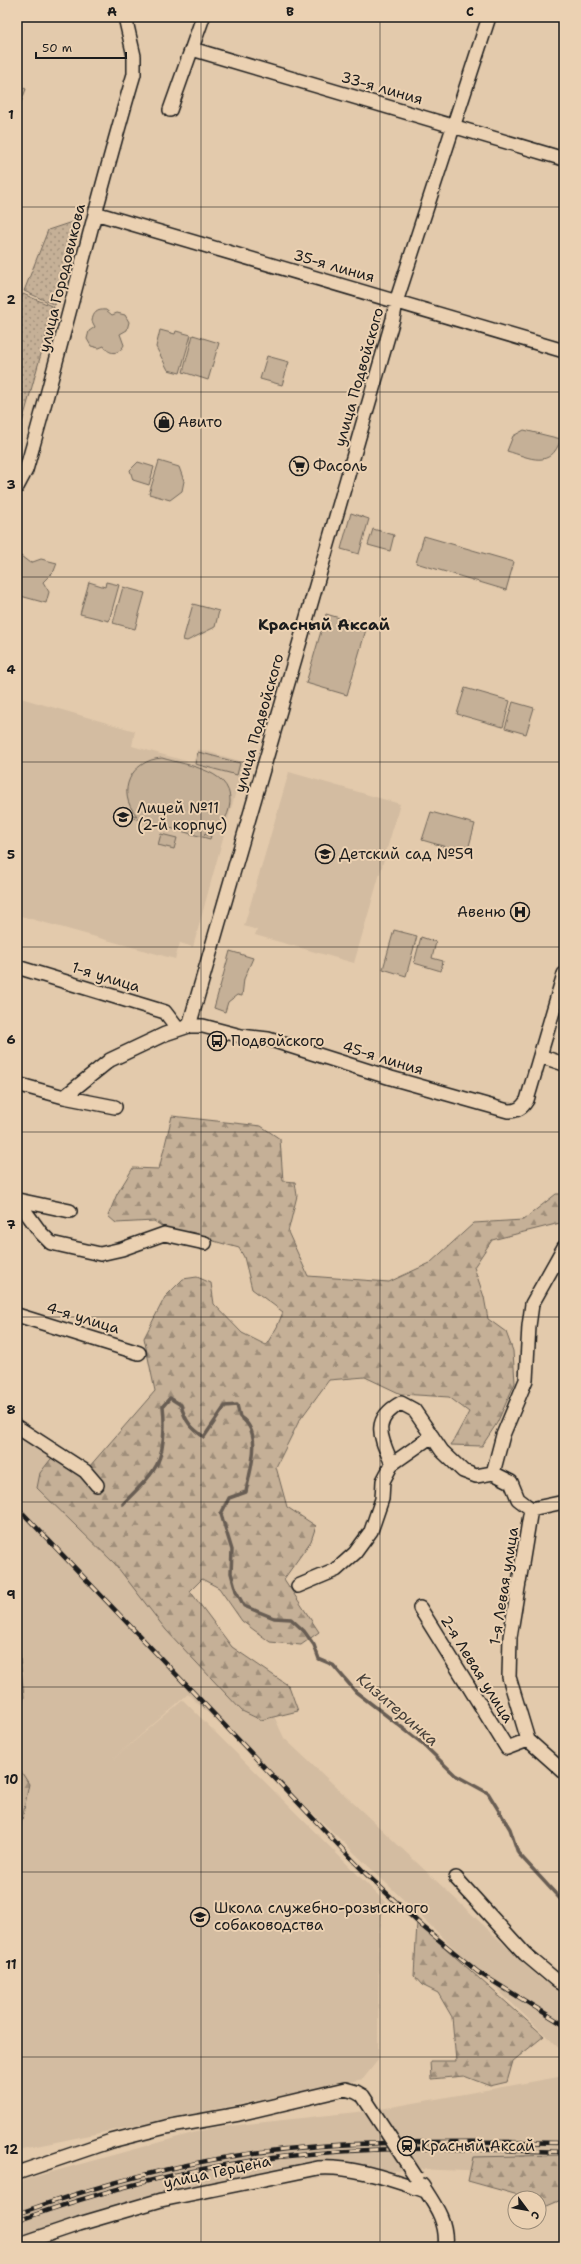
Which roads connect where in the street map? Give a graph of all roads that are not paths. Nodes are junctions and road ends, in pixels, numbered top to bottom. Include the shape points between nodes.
1 (125, 17) edge
2 (203, 17) edge
3 (489, 17) edge
4 (192, 49) junction
5 (170, 110) dead end
6 (455, 126) junction
7 (564, 159) edge
8 (95, 213) junction
9 (396, 302) junction
10 (564, 350) edge
11 (17, 487) edge
12 (17, 967) edge
13 (564, 974) edge
14 (183, 1028) junction
15 (540, 1056) junction
16 (564, 1064) edge
17 (17, 1084) edge
18 (64, 1097) junction
19 (115, 1107) dead end
20 (18, 1200) edge
21 (70, 1211) dead end
22 (205, 1243) dead end
23 (564, 1247) edge
24 (17, 1315) edge
25 (139, 1353) dead end
26 (17, 1427) edge
27 (432, 1436) junction
28 (392, 1464) junction
29 (494, 1473) junction
30 (97, 1485) dead end
31 (564, 1502) edge
32 (531, 1509) junction
33 (298, 1586) dead end
34 (420, 1608) dead end
35 (528, 1740) junction
36 (564, 1772) edge
37 (456, 1878) dead end
38 (564, 1985) edge
39 (17, 2173) edge
40 (426, 2192) junction
41 (17, 2245) edge
42 (445, 2247) edge

1 - 8 street, улица Городовикова via 134,56 134,74
2 - 4 street
3 - 6 street, улица Подвойского
4 - 5 street
4 - 6 street, 33-я линия
6 - 7 street, 33-я линия
6 - 9 street, улица Подвойского
8 - 9 street, 35-я линия
8 - 11 street, улица Городовикова via 57,362 26,470
9 - 10 street, 35-я линия
9 - 14 street, улица Подвойского
12 - 14 street, 1-я улица via 165,1012
13 - 15 street
14 - 15 street, 45-я линия via 203,1026 241,1036 268,1039 391,1078 508,1111 516,1111 523,1107
14 - 18 street via 110,1060
15 - 16 street
17 - 18 street
18 - 19 street
20 - 21 street
20 - 22 street via 41,1233 52,1243 100,1254 164,1234
23 - 29 street via 532,1304 526,1380 503,1436
24 - 25 street, 4-я улица
26 - 30 street via 85,1471
27 - 28 street
27 - 28 street via 414,1410 401,1403 392,1408 382,1418 380,1435
27 - 29 street via 442,1451 463,1471 476,1476
28 - 33 street via 383,1481 382,1499 371,1531 355,1553 336,1570
29 - 32 street, 1-я Левая улица via 511,1482 518,1499
31 - 32 street, 1-я Левая улица
32 - 35 street, 1-я Левая улица via 510,1638 509,1677
34 - 35 street, 2-я Левая улица via 507,1748
35 - 36 street
37 - 38 street via 525,1954
39 - 40 street, bridge via 111,2141 166,2127 346,2090 363,2096
40 - 41 street, улица Герцена via 353,2170 338,2167 318,2168 161,2200
40 - 42 street via 441,2214 446,2237

